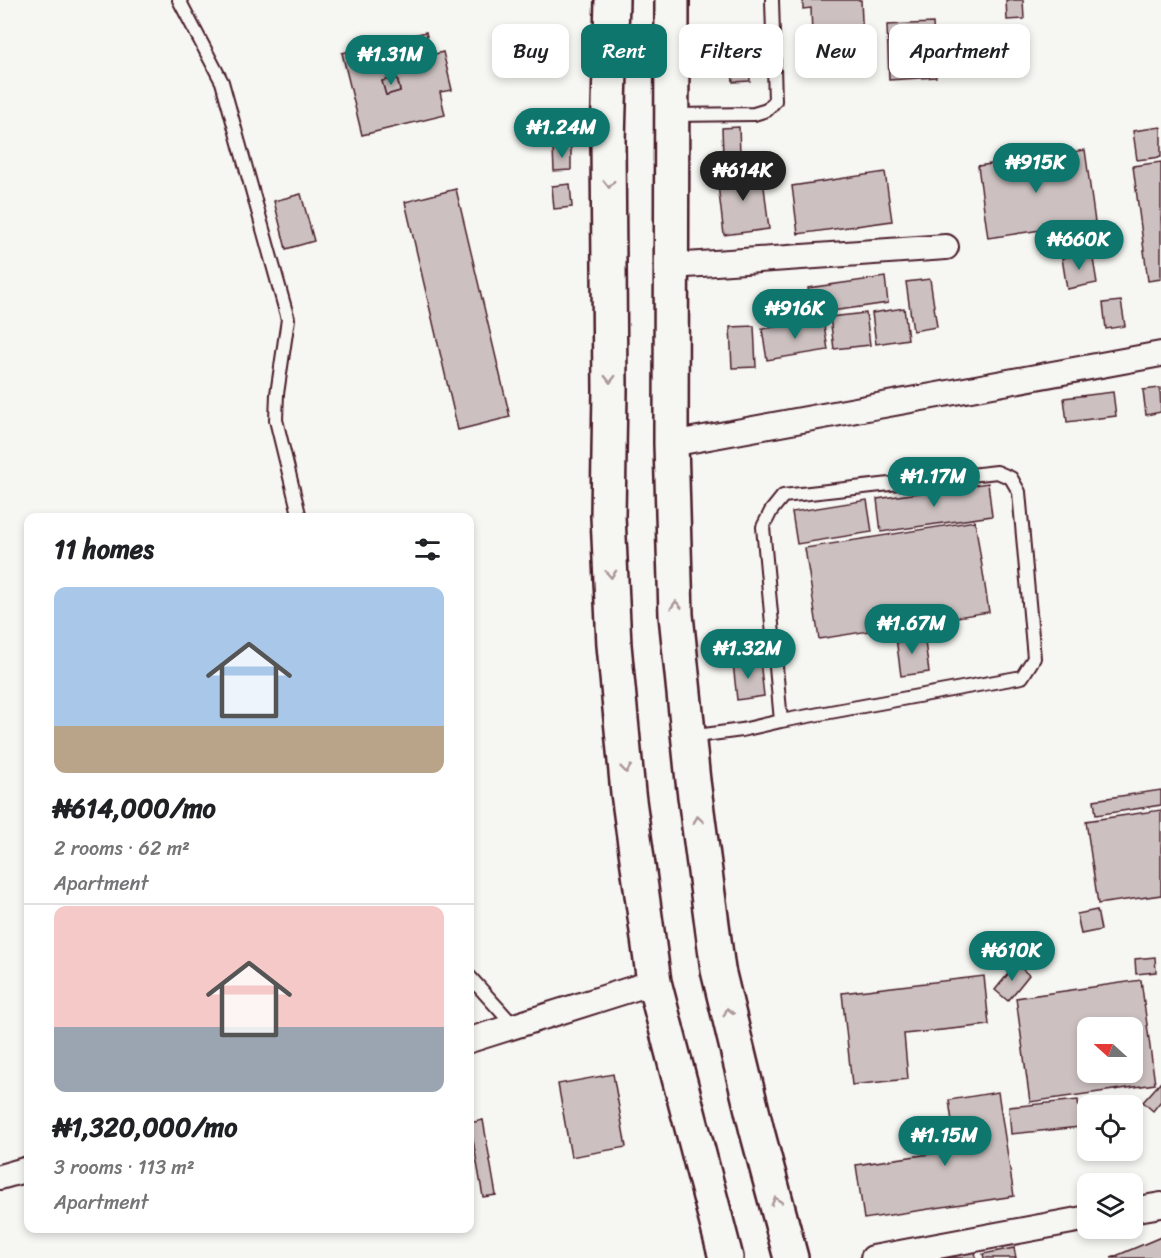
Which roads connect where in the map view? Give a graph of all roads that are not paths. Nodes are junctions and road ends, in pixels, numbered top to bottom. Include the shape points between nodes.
1 (179, 0) edge
2 (612, 0) edge
3 (672, 0) edge
4 (772, 0) edge
5 (672, 115) junction
6 (946, 247) dead end
7 (672, 266) junction
8 (1161, 354) edge
9 (671, 444) junction
10 (299, 513) edge
11 (781, 721) junction
12 (689, 737) junction
13 (474, 981) edge
14 (654, 982) junction
15 (514, 1026) junction
16 (474, 1039) edge
17 (24, 1170) edge
18 (0, 1177) edge
19 (1161, 1205) edge
20 (1143, 1208) edge
21 (1077, 1220) edge
22 (726, 1258) edge
23 (791, 1258) edge
24 (873, 1258) edge

1 - 10 lane via 222,82 288,319 276,420
2 -> 14 highway via 608,516 614,645 628,793
3 - 5 highway
4 - 5 lane via 775,100 767,110 754,114
5 - 7 highway
6 - 7 street
7 - 9 highway
8 - 9 street
12 -> 9 highway via 676,615
11 - 11 lane via 1022,677 1034,658 1019,492 1011,478 997,472 783,496 763,526
11 - 12 lane
23 -> 12 highway via 718,970
13 - 15 lane
14 - 15 street
14 - 22 highway
15 - 16 street
17 - 18 street
19 - 20 street
21 - 24 street

